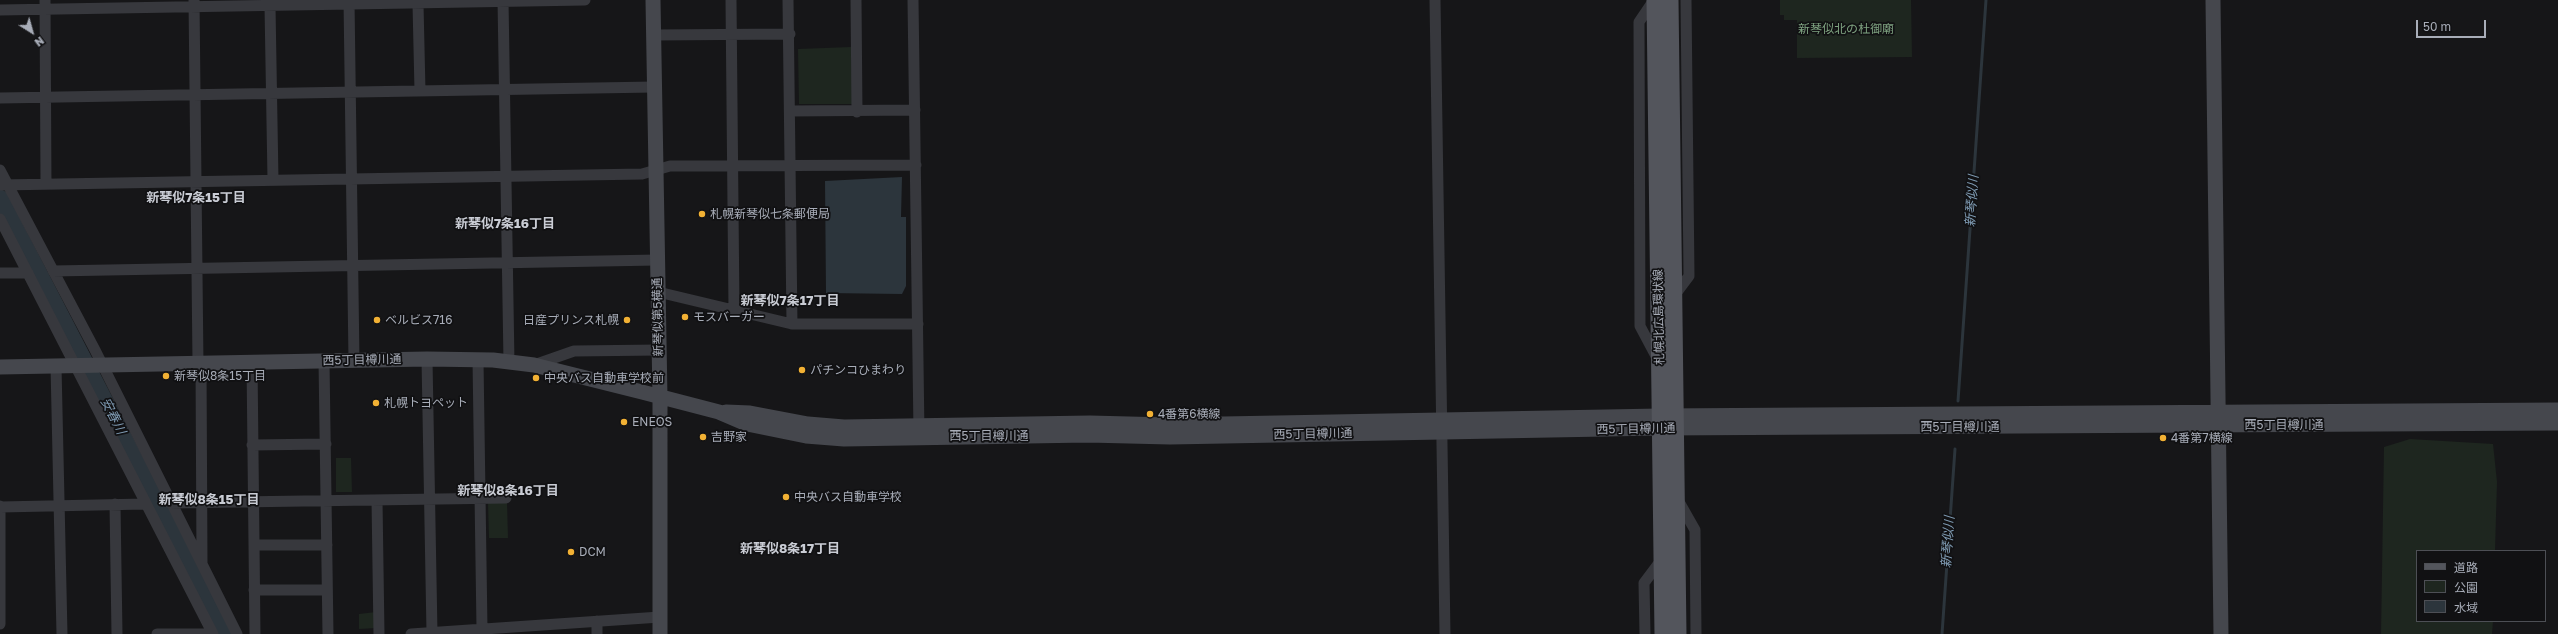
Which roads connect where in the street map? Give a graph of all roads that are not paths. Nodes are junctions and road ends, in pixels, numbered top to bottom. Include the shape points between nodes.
1 (585, 0) edge
2 (653, 0) edge
3 (730, 0) edge
4 (788, 0) edge
5 (856, 0) edge
6 (913, 0) edge
7 (1435, 0) edge
8 (1654, 0) edge
9 (1670, 0) edge
10 (1686, 0) edge
11 (2213, 0) edge
12 (504, 1) edge
13 (349, 2) edge
14 (194, 4) edge
15 (418, 4) junction
16 (45, 5) edge
17 (270, 6) junction
18 (0, 10) edge
19 (654, 34) junction
20 (790, 34) junction
21 (731, 36) junction
22 (654, 87) junction
23 (505, 89) junction
24 (420, 91) junction
25 (350, 92) junction
26 (271, 93) junction
27 (196, 94) junction
28 (46, 97) junction
29 (0, 98) edge
30 (915, 110) junction
31 (790, 111) junction
32 (858, 112) junction
33 (731, 165) junction
34 (789, 165) junction
35 (916, 165) junction
36 (0, 170) edge
37 (656, 170) junction
38 (507, 176) junction
39 (352, 179) junction
40 (273, 180) junction
41 (197, 182) junction
42 (46, 184) junction
43 (3, 185) edge
44 (0, 219) edge
45 (657, 260) junction
46 (507, 264) junction
47 (352, 267) junction
48 (198, 268) junction
49 (53, 271) junction
50 (0, 273) edge
51 (28, 273) junction
52 (658, 292) junction
53 (1674, 297) junction
54 (734, 310) junction
55 (792, 324) junction
56 (918, 324) junction
57 (659, 350) junction
58 (428, 359) junction
59 (478, 360) junction
60 (324, 361) junction
61 (354, 361) junction
62 (252, 362) junction
63 (509, 362) junction
64 (200, 363) junction
65 (534, 365) junction
66 (56, 366) junction
67 (89, 366) junction
68 (0, 367) edge
69 (660, 397) junction
70 (2558, 410) edge
71 (2219, 419) junction
72 (1668, 423) junction
73 (2558, 423) edge
74 (1442, 426) junction
75 (919, 431) junction
76 (326, 444) junction
77 (252, 445) junction
78 (506, 498) dead end
79 (1677, 498) junction
80 (430, 499) junction
81 (480, 499) junction
82 (326, 500) junction
83 (377, 500) junction
84 (202, 502) junction
85 (253, 502) junction
86 (170, 503) junction
87 (115, 504) junction
88 (145, 504) junction
89 (59, 505) junction
90 (0, 506) edge
91 (327, 545) junction
92 (254, 546) junction
93 (1662, 559) junction
94 (202, 566) junction
95 (254, 590) junction
96 (327, 590) junction
97 (660, 617) junction
98 (596, 621) junction
99 (0, 624) edge
100 (544, 629) edge
101 (488, 631) edge
102 (436, 633) edge
103 (62, 634) edge
104 (117, 634) edge
105 (157, 634) edge
106 (173, 634) edge
107 (205, 634) edge
108 (213, 634) edge
109 (236, 634) edge
110 (255, 634) edge
111 (328, 634) edge
112 (379, 634) edge
113 (411, 634) edge
114 (597, 634) edge
115 (660, 634) edge
116 (1445, 634) edge
117 (1645, 634) edge
118 (1663, 634) edge
119 (1678, 634) edge
120 (1696, 634) edge
121 (2221, 634) edge

1 - 12 street
2 - 19 main road, 新琴似第5横通
3 - 21 street
4 - 20 street
5 - 32 street
6 - 30 street
7 - 74 street
8 - 72 main road, 札幌北広島環状線 via 1659,362
9 - 53 main road, 札幌北広島環状線
10 - 53 street via 1689,276
11 - 71 main road
12 - 15 street
12 - 23 street
13 - 15 street
13 - 17 street
13 - 25 street
14 - 16 street
14 - 17 street
14 - 27 street
15 - 24 street
16 - 18 street
16 - 28 street
17 - 26 street
19 - 21 street
19 - 22 main road, 新琴似第5横通
20 - 21 street
20 - 31 street
21 - 33 street
22 - 23 street
22 - 37 main road, 新琴似第5横通
23 - 24 street
23 - 38 street
24 - 25 street
25 - 26 street
25 - 39 street
26 - 27 street
26 - 40 street
27 - 28 street
27 - 41 street
28 - 29 street
28 - 42 street
30 - 32 street
30 - 35 street
31 - 32 street
31 - 34 street
33 - 34 street
33 - 37 street via 670,166
33 - 54 street
34 - 35 street
34 - 55 street
35 - 56 street
36 - 43 street
37 - 38 street via 642,174
37 - 45 main road, 新琴似第5横通
38 - 39 street
38 - 46 street
39 - 40 street
39 - 47 street
40 - 41 street
41 - 42 street
41 - 48 street
42 - 43 street
43 - 49 street
44 - 51 street
45 - 46 street
45 - 52 main road, 新琴似第5横通
46 - 47 street
46 - 63 street
47 - 48 street
47 - 61 street
48 - 49 street
48 - 64 street
49 - 67 street
50 - 51 street
51 - 67 street
52 - 54 street
52 - 57 main road, 新琴似第5横通
53 - 72 main road, 札幌北広島環状線
54 - 55 street
55 - 56 street
56 - 75 street
57 - 65 street via 574,352
57 - 69 main road, 新琴似第5横通
58 - 59 main road, 西5丁目樽川通
58 - 61 main road, 西5丁目樽川通
58 - 80 street
59 - 63 main road, 西5丁目樽川通
59 - 81 street
60 - 61 main road, 西5丁目樽川通
60 - 62 main road, 西5丁目樽川通
60 - 76 street
62 - 64 main road, 西5丁目樽川通
62 - 77 street
63 - 65 main road, 西5丁目樽川通
64 - 67 main road, 西5丁目樽川通
64 - 84 street
65 - 69 main road, 西5丁目樽川通
66 - 67 main road, 西5丁目樽川通
66 - 68 main road, 西5丁目樽川通
66 - 89 street
67 - 86 street
67 - 88 street
69 - 75 main road, 西5丁目樽川通 via 719,412 750,413 808,424
69 - 97 main road, 新琴似第5横通
70 - 71 main road, 西5丁目樽川通
71 - 72 main road, 西5丁目樽川通
71 - 73 main road, 西5丁目樽川通
71 - 121 main road
72 - 74 main road, 西5丁目樽川通
72 - 79 main road, 札幌北広島環状線
72 - 93 main road, 札幌北広島環状線
74 - 75 main road, 西5丁目樽川通
74 - 116 street
76 - 77 street
76 - 82 street
77 - 85 street
78 - 81 street
79 - 119 main road, 札幌北広島環状線
79 - 120 street via 1696,530
80 - 81 street
80 - 83 street
80 - 102 street
81 - 101 street
82 - 83 street
82 - 85 street
82 - 91 street
83 - 112 street
84 - 85 street
84 - 86 street
84 - 94 street
85 - 92 street
86 - 94 street
87 - 88 street
87 - 89 street
87 - 104 street
88 - 108 street
89 - 90 street
89 - 103 street
90 - 99 street
91 - 92 street
91 - 96 street
92 - 95 street
93 - 117 street via 1644,583
93 - 118 main road, 札幌北広島環状線
94 - 109 street
95 - 96 street
95 - 110 street
96 - 111 street
97 - 98 street
97 - 115 main road, 新琴似第5横通
98 - 100 street
98 - 114 street
100 - 101 street
101 - 102 street
102 - 113 street
105 - 106 street
106 - 107 street

